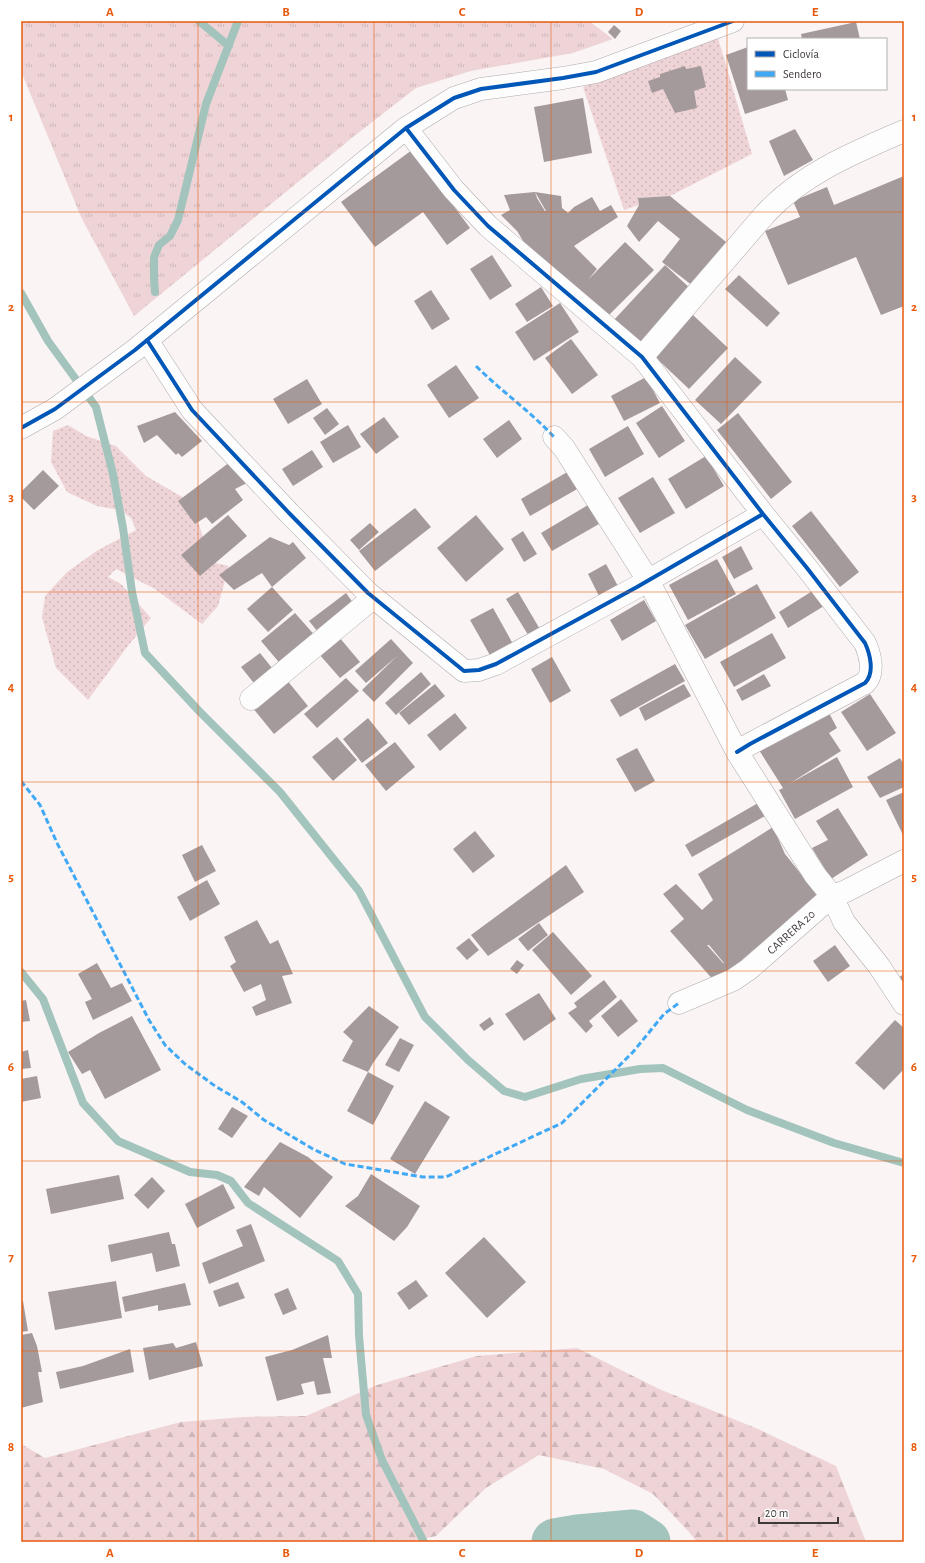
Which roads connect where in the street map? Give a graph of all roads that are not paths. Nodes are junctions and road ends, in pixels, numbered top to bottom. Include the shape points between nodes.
1 (733, 21) edge
2 (406, 128) junction
3 (904, 131) edge
4 (141, 345) junction
5 (642, 356) junction
6 (21, 428) edge
7 (554, 437) dead end
8 (762, 514) junction
9 (648, 580) junction
10 (373, 598) junction
11 (251, 699) dead end
12 (737, 752) junction
13 (904, 860) edge
14 (832, 896) junction
15 (679, 1003) dead end
16 (904, 1004) edge

1 - 2 street via 596,72 481,89 454,98
2 - 4 street
2 - 5 street via 454,190 488,226
3 - 5 street via 838,160 787,193 766,213
4 - 6 street via 55,409
4 - 10 street via 192,410
5 - 8 street
7 - 9 street via 564,448
8 - 9 street
8 - 12 street via 865,643 871,671 868,681
9 - 10 street via 496,664 479,670 464,671
9 - 12 street
10 - 11 street
12 - 14 street via 815,875
13 - 14 street, CARRERA 20
14 - 15 street, CARRERA 20 via 749,969 733,980
14 - 16 street via 844,922

